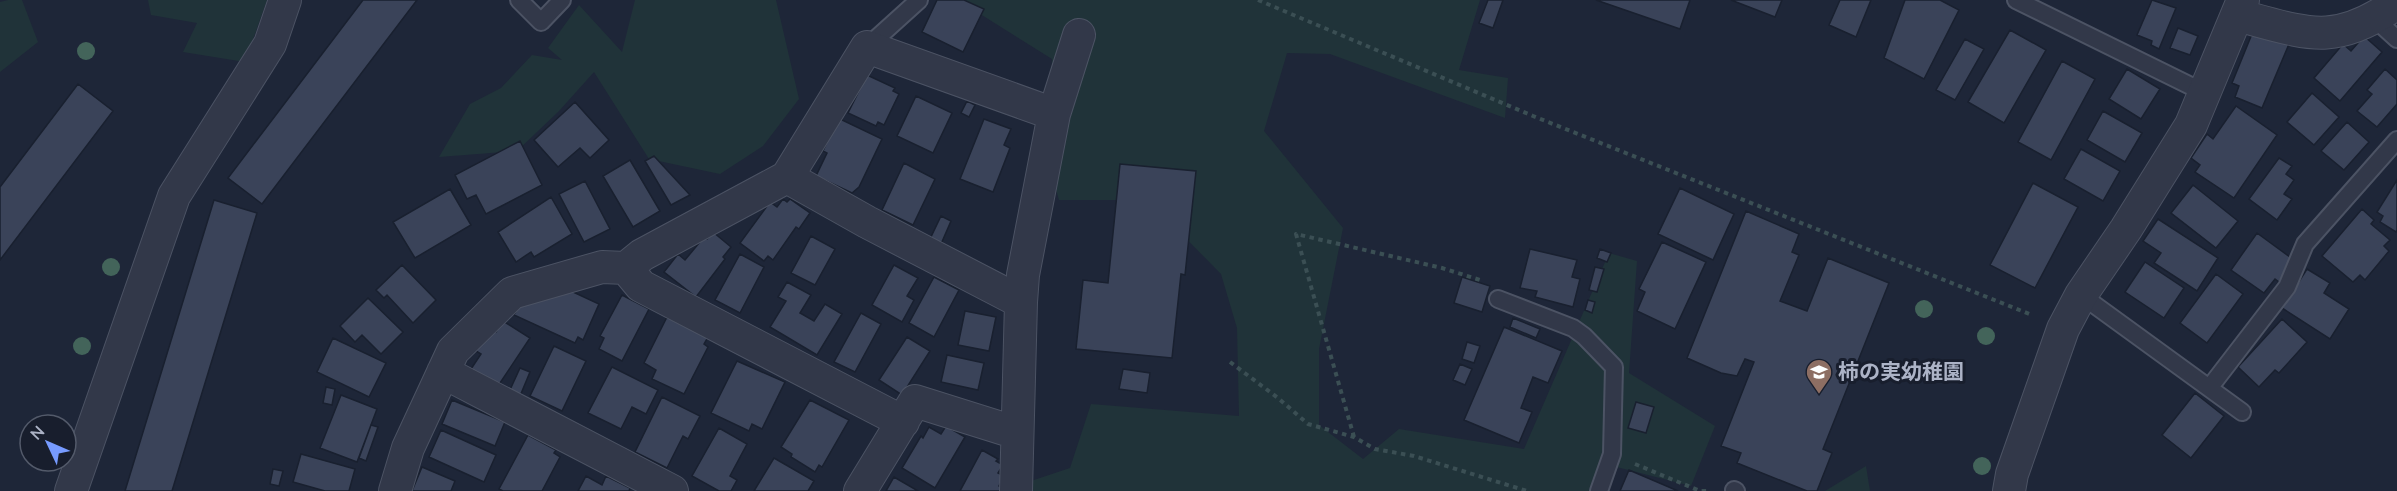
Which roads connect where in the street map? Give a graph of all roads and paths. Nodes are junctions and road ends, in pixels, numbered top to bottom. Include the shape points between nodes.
1 (285, 0) edge
2 (519, 0) edge
3 (562, 0) edge
4 (919, 0) edge
5 (1258, 0) edge
6 (2016, 0) edge
7 (2240, 8) edge
8 (2390, 20) edge
9 (1079, 35) dead end
10 (867, 47) junction
11 (2205, 93) junction
12 (1054, 114) junction
13 (2397, 140) edge
14 (787, 177) junction
15 (626, 268) junction
16 (2081, 295) junction
17 (1498, 299) joint
18 (1020, 302) junction
19 (2063, 329) junction
20 (1230, 362) dead end
21 (443, 372) junction
22 (2210, 387) junction
23 (2242, 412) dead end
24 (903, 422) junction
25 (1017, 433) junction
26 (1354, 437) junction
27 (1612, 454) junction
28 (1735, 490) edge
29 (71, 491) edge
30 (395, 491) edge
31 (672, 491) edge
32 (860, 491) edge
33 (1016, 491) edge
34 (1527, 491) edge
35 (1599, 491) edge
36 (2009, 491) edge

1 - 29 street via 270,44 174,196
2 - 3 lane via 541,22
4 - 10 lane
5 - 19 path via 1533,116
6 - 11 lane
7 - 8 street via 2306,33 2340,32
7 - 11 street
9 - 12 street
10 - 12 street
10 - 14 street
11 - 16 street via 2191,125
12 - 18 street
13 - 22 lane via 2305,244 2287,287
14 - 15 street via 642,255
14 - 18 street
15 - 21 street via 602,267 512,293 453,351
15 - 24 street via 641,286
16 - 19 street
16 - 22 lane
17 - 26 path via 1502,286 1296,234
17 - 27 lane via 1573,328 1614,367
18 - 25 street
19 - 36 street
20 - 26 path via 1308,424
21 - 30 street via 408,448
21 - 31 street
22 - 23 lane
24 - 25 street via 915,401
24 - 32 street
25 - 33 street
26 - 34 path via 1376,449 1414,456
27 - 28 path via 1700,491
27 - 35 lane

